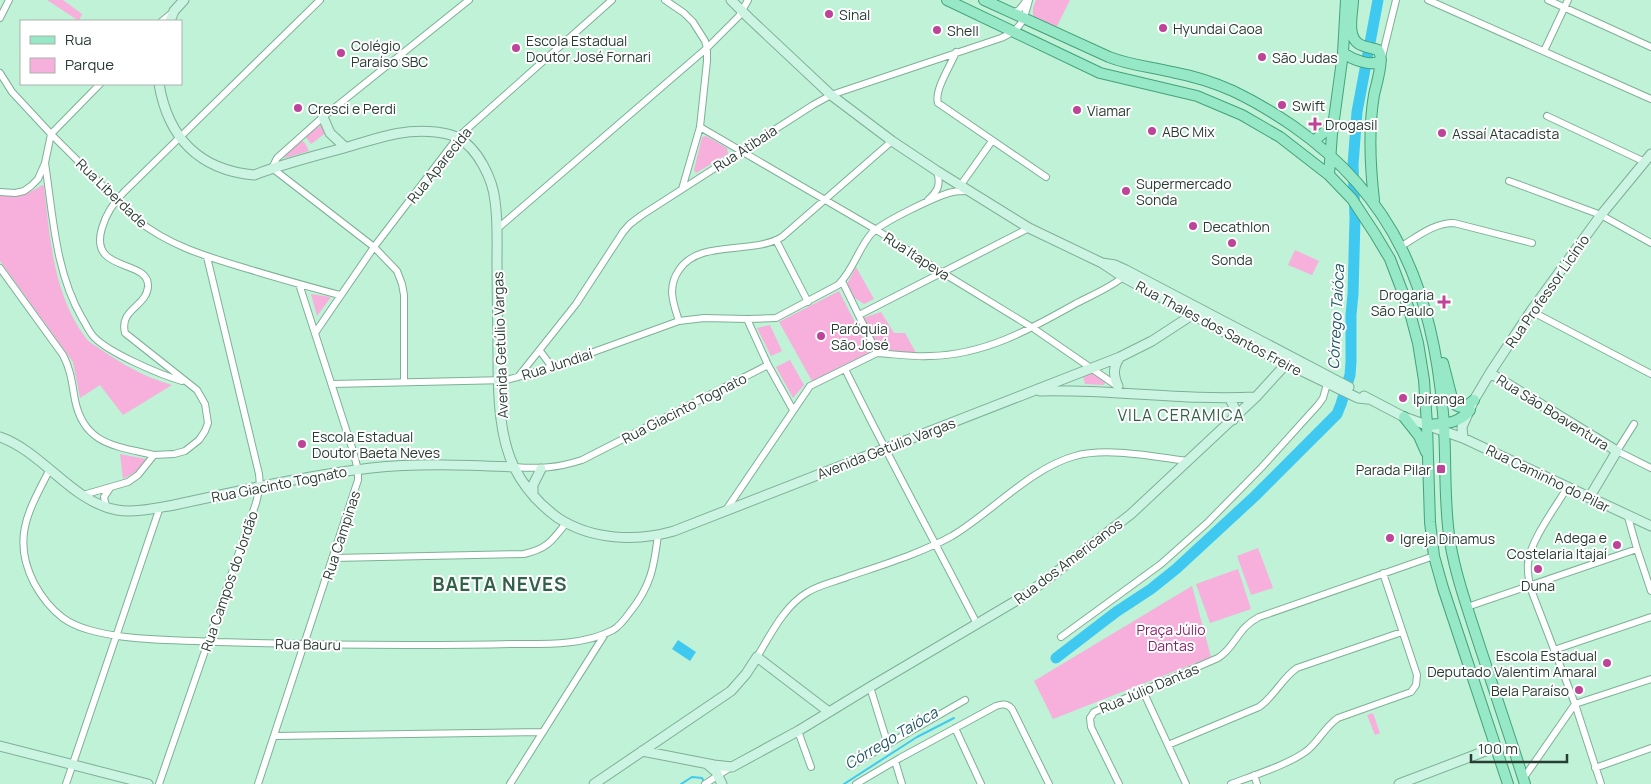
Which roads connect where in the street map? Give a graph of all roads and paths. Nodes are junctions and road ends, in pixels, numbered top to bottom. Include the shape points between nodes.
1 (9, 0) edge
2 (184, 0) edge
3 (320, 0) edge
4 (469, 0) edge
5 (612, 0) edge
6 (665, 0) edge
7 (731, 0) edge
8 (748, 0) edge
9 (947, 0) edge
10 (984, 0) edge
11 (1028, 0) edge
12 (1346, 0) edge
13 (1354, 0) edge
14 (1396, 0) edge
15 (1428, 0) edge
16 (1548, 0) edge
17 (1568, 0) edge
18 (1565, 8) junction
19 (174, 11) junction
20 (743, 12) junction
21 (1012, 13) junction
22 (0, 18) edge
23 (1024, 19) junction
24 (163, 20) edge
25 (170, 20) edge
26 (1014, 32) junction
27 (1651, 47) edge
28 (707, 48) junction
29 (1544, 51) junction
30 (956, 52) junction
31 (1343, 53) junction
32 (1378, 54) junction
33 (0, 73) edge
34 (99, 85) edge
35 (159, 85) edge
36 (831, 95) junction
37 (1651, 99) edge
38 (1547, 116) dead end
39 (323, 117) junction
40 (1334, 118) junction
41 (700, 127) junction
42 (51, 134) junction
43 (180, 138) junction
44 (458, 138) junction
45 (892, 141) junction
46 (992, 141) junction
47 (1314, 141) junction
48 (345, 147) junction
49 (740, 152) junction
50 (1330, 154) junction
51 (1651, 154) edge
52 (1645, 162) junction
53 (45, 163) junction
54 (272, 168) junction
55 (937, 172) junction
56 (1329, 175) junction
57 (1046, 177) dead end
58 (1509, 181) dead end
59 (964, 188) junction
60 (682, 189) junction
61 (0, 192) edge
62 (117, 199) junction
63 (824, 200) junction
64 (1374, 201) junction
65 (926, 203) junction
66 (1601, 215) junction
67 (1029, 228) junction
68 (497, 229) junction
69 (875, 229) junction
70 (776, 240) junction
71 (1532, 243) dead end
72 (1651, 243) edge
73 (374, 247) junction
74 (1400, 247) junction
75 (207, 257) junction
76 (0, 268) edge
77 (943, 273) junction
78 (1125, 274) junction
79 (842, 281) junction
80 (299, 284) junction
81 (340, 295) junction
82 (808, 302) junction
83 (1531, 311) junction
84 (1209, 314) junction
85 (859, 315) junction
86 (1192, 315) junction
87 (746, 319) junction
88 (678, 321) junction
89 (1033, 328) junction
90 (315, 333) junction
91 (1433, 337) junction
92 (540, 351) junction
93 (877, 353) junction
94 (1120, 357) junction
95 (1288, 360) junction
96 (768, 365) junction
97 (552, 367) junction
98 (1092, 368) junction
99 (845, 369) junction
100 (1490, 373) junction
101 (1651, 374) edge
102 (518, 378) junction
103 (498, 381) junction
104 (186, 382) junction
105 (404, 382) junction
106 (332, 384) junction
107 (1327, 384) junction
108 (1118, 386) junction
109 (1343, 388) junction
110 (1032, 391) junction
111 (1130, 394) junction
112 (1256, 397) junction
113 (1230, 399) junction
114 (1474, 400) junction
115 (793, 410) junction
116 (1470, 410) junction
117 (1404, 417) junction
118 (1233, 420) junction
119 (1634, 424) dead end
120 (1427, 425) junction
121 (1444, 427) junction
122 (0, 437) edge
123 (1463, 438) junction
124 (884, 449) junction
125 (1617, 451) junction
126 (154, 455) junction
127 (1428, 460) junction
128 (1188, 461) junction
129 (514, 467) junction
130 (1651, 468) edge
131 (50, 469) junction
132 (542, 469) junction
133 (358, 470) junction
134 (260, 486) junction
135 (111, 487) junction
136 (1567, 488) junction
137 (532, 494) junction
138 (83, 495) junction
139 (1589, 498) junction
140 (106, 507) junction
141 (160, 507) junction
142 (726, 510) junction
143 (1628, 517) junction
144 (566, 523) junction
145 (1651, 526) edge
146 (658, 535) junction
147 (936, 544) junction
148 (1637, 550) junction
149 (1434, 556) junction
150 (333, 558) junction
151 (1383, 573) junction
152 (1530, 586) junction
153 (1651, 591) edge
154 (1467, 607) junction
155 (1651, 618) edge
156 (976, 624) junction
157 (1402, 632) junction
158 (605, 634) junction
159 (117, 635) junction
160 (1061, 638) dead end
161 (209, 641) junction
162 (304, 645) junction
163 (1554, 650) junction
164 (757, 657) junction
165 (1651, 679) edge
166 (870, 687) junction
167 (1143, 692) junction
168 (965, 700) dead end
169 (1575, 704) junction
170 (829, 712) junction
171 (955, 728) junction
172 (798, 731) junction
173 (544, 732) junction
174 (274, 736) junction
175 (888, 745) junction
176 (1168, 745) junction
177 (0, 746) edge
178 (1496, 747) junction
179 (1651, 748) edge
180 (642, 751) junction
181 (895, 761) junction
182 (72, 764) junction
183 (707, 764) junction
184 (850, 766) dead end
185 (732, 767) junction
186 (811, 767) dead end
187 (1595, 768) junction
188 (718, 774) junction
189 (1254, 775) junction
190 (1523, 782) edge
191 (707, 783) edge
192 (1403, 783) edge
193 (66, 784) edge
194 (148, 784) edge
195 (159, 784) edge
196 (258, 784) edge
197 (510, 784) edge
198 (594, 784) edge
199 (723, 784) edge
200 (856, 784) edge
201 (902, 784) edge
202 (981, 784) edge
203 (1049, 784) edge
204 (1119, 784) edge
205 (1186, 784) edge
206 (1231, 784) edge
207 (1258, 784) edge
208 (1508, 784) edge
209 (1601, 784) edge

1 - 22 street
2 - 19 street
3 - 43 street
4 - 39 street
5 - 44 street, Rua Aparecida
6 - 28 street via 693,22
7 - 20 street, Rua Thales dos Santos Freire
8 - 20 street
9 - 26 main road
10 - 21 main road
11 - 21 street
11 - 23 street
12 - 31 main road
13 - 32 main road via 1352,35 1355,41
14 - 32 street via 1388,33
15 - 29 street
16 - 18 street
17 - 18 street
18 - 27 street
18 - 29 street
19 - 24 street
19 - 25 street
20 - 28 street
20 - 36 street, Rua Thales dos Santos Freire
21 - 23 main road
23 - 26 street
23 - 47 main road via 1115,60 1196,77 1233,91
26 - 30 street, Rua Atibaia
26 - 56 main road via 1100,73 1196,96 1230,109 1280,137
28 - 41 street
28 - 68 street
29 - 37 street
30 - 36 street, Rua Atibaia
30 - 46 street via 937,100
31 - 32 main road via 1376,64
31 - 40 main road
32 - 64 main road via 1370,126
33 - 42 street, Rua Liberdade via 12,92
34 - 42 street
35 - 43 street via 169,118
36 - 45 street, Rua Thales dos Santos Freire
36 - 49 street, Rua Atibaia
38 - 52 street
39 - 48 street via 330,133
39 - 54 street via 277,158
40 - 47 main road via 1328,129
40 - 50 main road
41 - 49 street, Rua Itapeva
41 - 60 street
42 - 53 street
42 - 62 street, Rua Liberdade
43 - 54 street via 195,153 222,169 254,175
43 - 62 street
44 - 48 street via 424,131 402,131
44 - 68 street, Avenida Getúlio Vargas via 480,160 490,180
44 - 73 street, Rua Aparecida
45 - 55 street, Rua Thales dos Santos Freire
45 - 63 street
46 - 57 street
46 - 59 street
47 - 50 main road
48 - 54 street
49 - 60 street, Rua Atibaia
49 - 63 street, Rua Itapeva
50 - 56 main road
50 - 64 main road
51 - 52 street, Rua Professor Licínio
52 - 66 street, Rua Professor Licínio
53 - 61 street via 38,179 24,191 15,194
53 - 104 street via 62,267 71,296 93,336 129,359
54 - 73 street
55 - 59 street, Rua Thales dos Santos Freire
55 - 65 street via 939,187
56 - 120 main road via 1359,208 1390,259 1418,343
58 - 66 street
59 - 65 street
59 - 67 street, Rua Thales dos Santos Freire
60 - 92 street, Rua Atibaia via 630,224
62 - 75 street, Rua Liberdade via 150,231
62 - 104 street via 107,215 100,246 106,256 142,274 148,288 126,316 125,333
63 - 69 street, Rua Itapeva
63 - 70 street
64 - 74 main road
65 - 69 street
66 - 72 street
66 - 83 street, Rua Professor Licínio
67 - 77 street
67 - 78 street, Rua Thales dos Santos Freire via 1102,263 1115,265
68 - 103 street, Avenida Getúlio Vargas
69 - 77 street, Rua Itapeva
69 - 79 street
70 - 82 street
70 - 88 street via 764,245 700,254 685,262 671,288
71 - 74 street via 1444,223
73 - 81 street, Rua Aparecida
73 - 105 street via 397,272 402,284
74 - 91 main road via 1418,285
75 - 80 street, Rua Liberdade
75 - 134 street, Rua Campos do Jordão
76 - 126 street via 68,365 85,426 93,435 115,446
77 - 85 street
77 - 89 street, Rua Itapeva
78 - 84 street, Rua Thales dos Santos Freire
78 - 86 street, Rua Thales dos Santos Freire
78 - 89 street
79 - 82 street, Rua Jundiaí
79 - 85 street
80 - 81 street, Rua Liberdade
80 - 90 street, Rua Campinas
81 - 90 street, Rua Aparecida
82 - 87 street, Rua Jundiaí via 776,318
83 - 100 street, Rua Professor Licínio
83 - 101 street
84 - 86 street
84 - 95 street, Rua Thales dos Santos Freire
85 - 93 street
86 - 94 street, Avenida Getúlio Vargas
86 - 95 street, Rua Thales dos Santos Freire
87 - 88 street, Rua Jundiaí
87 - 96 street
88 - 97 street, Rua Jundiaí
89 - 93 street via 1004,341 961,353 930,356
89 - 98 street, Rua Itapeva
90 - 106 street, Rua Campinas
91 - 114 main road via 1453,402 1462,408
91 - 121 main road
92 - 97 street
92 - 102 street, Rua Atibaia
93 - 99 street
94 - 98 street, Avenida Getúlio Vargas
94 - 108 street via 1114,369
95 - 107 street, Rua Thales dos Santos Freire
95 - 109 street, Rua Thales dos Santos Freire
95 - 112 street, Rua dos Americanos
96 - 115 street
96 - 132 street, Rua Giacinto Tognato via 582,460
97 - 102 street, Rua Jundiaí
98 - 108 street, Rua Itapeva
98 - 110 street, Avenida Getúlio Vargas
99 - 115 street via 810,386
99 - 124 street
100 - 114 street, Rua Professor Licínio
100 - 125 street, Rua São Boaventura
102 - 103 street, Rua Jundiaí
103 - 105 street, Rua Jundiaí
103 - 129 street, Avenida Getúlio Vargas via 505,438
104 - 126 street via 197,390 206,404 205,431 185,451
105 - 106 street, Rua Jundiaí
106 - 133 street, Rua Campinas
107 - 109 street, Rua Thales dos Santos Freire
107 - 160 street via 1318,405 1207,523 1160,564
108 - 111 street, Rua Itapeva
109 - 117 street, Rua Thales dos Santos Freire
110 - 111 street
110 - 124 street, Avenida Getúlio Vargas
111 - 113 street
112 - 113 street
112 - 118 street, Rua dos Americanos
113 - 118 street via 1234,409
114 - 116 street, Rua Professor Licínio
115 - 142 street
116 - 121 main road via 1460,420
116 - 123 street, Rua Professor Licínio via 1462,426
117 - 120 street, Rua Thales dos Santos Freire
117 - 127 main road via 1419,436
118 - 128 street, Rua dos Americanos
119 - 125 street
120 - 121 main road
120 - 127 main road
121 - 123 street, Rua Caminho do Pilar
121 - 154 main road via 1447,520
122 - 131 street, Rua Giacinto Tognato via 19,445
123 - 136 street, Rua Caminho do Pilar
124 - 142 street, Avenida Getúlio Vargas
124 - 147 street
125 - 130 street
125 - 139 street
126 - 135 street via 138,475
127 - 149 main road
128 - 147 street via 1119,453 1074,456 1036,475 972,523
128 - 156 street, Rua dos Americanos via 1131,514 1045,581
129 - 132 street, Rua Giacinto Tognato
129 - 133 street, Rua Giacinto Tognato via 413,465
129 - 137 street, Avenida Getúlio Vargas
131 - 138 street, Rua Giacinto Tognato
131 - 159 street, Rua Bauru via 29,512 24,531 24,553 30,574 50,607 64,618 76,625
132 - 137 street
133 - 134 street, Rua Giacinto Tognato
133 - 150 street, Rua Campinas via 356,489
134 - 141 street, Rua Giacinto Tognato
134 - 161 street, Rua Campos do Jordão
135 - 138 street
135 - 140 street via 104,497
136 - 139 street, Rua Caminho do Pilar
136 - 152 street via 1530,553
137 - 144 street, Avenida Getúlio Vargas
138 - 140 street, Rua Giacinto Tognato
139 - 143 street, Rua Caminho do Pilar
140 - 141 street, Rua Giacinto Tognato via 132,510
141 - 159 street
142 - 146 street, Avenida Getúlio Vargas
143 - 145 street, Rua Caminho do Pilar
143 - 148 street
144 - 146 street, Avenida Getúlio Vargas via 594,534 638,538
144 - 150 street via 544,548 524,554
146 - 158 street, Rua Bauru via 653,569 646,588 625,619
147 - 156 street
147 - 164 street via 807,592 786,611
148 - 152 street
148 - 153 street
149 - 151 street, Rua Júlio Dantas
149 - 178 main road
150 - 162 street, Rua Campinas
151 - 157 street
151 - 167 street, Rua Júlio Dantas via 1253,620 1240,631 1223,655
152 - 154 street
152 - 163 street
154 - 190 main road
155 - 163 street
156 - 166 street, Rua dos Americanos
157 - 176 street via 1297,668 1259,707
157 - 189 street via 1417,675 1416,686 1411,692 1338,718 1305,752
158 - 162 street, Rua Bauru via 553,643
158 - 173 street
159 - 161 street, Rua Bauru
159 - 182 street
161 - 162 street, Rua Bauru
161 - 195 street, Rua Campos do Jordão
162 - 174 street, Rua Campinas
163 - 169 street
164 - 170 street
164 - 180 street via 731,692
165 - 169 street
166 - 170 street, Rua dos Americanos
166 - 175 street
167 - 176 street
167 - 204 street, Rua Júlio Dantas via 1101,708 1090,718 1091,727
168 - 175 street
169 - 187 street
169 - 190 street
170 - 172 street, Rua dos Americanos
171 - 181 street
171 - 202 street
171 - 203 street via 996,706 1008,705
172 - 185 street, Rua dos Americanos
172 - 186 street
173 - 174 street
173 - 197 street
174 - 196 street, Rua Campinas
175 - 184 street
176 - 205 street
177 - 182 street
178 - 192 street
178 - 208 main road
179 - 187 street
180 - 183 street
180 - 198 street
181 - 200 street
181 - 201 street
182 - 193 street
182 - 194 street
183 - 185 street
183 - 188 street
185 - 188 street
185 - 199 street
187 - 209 street
188 - 191 street
188 - 199 street
189 - 206 street
189 - 207 street

